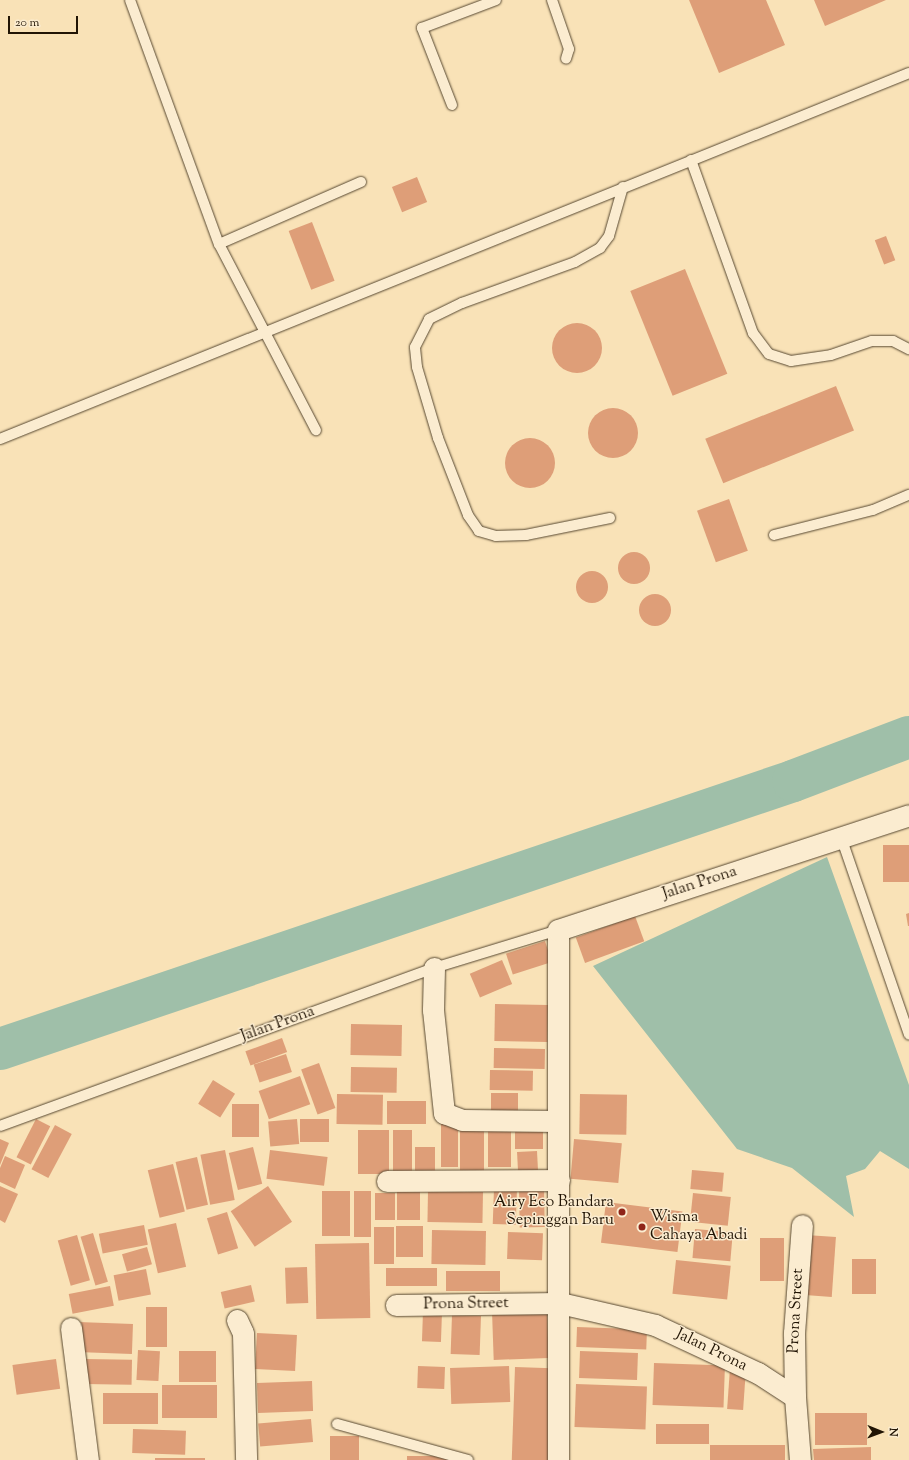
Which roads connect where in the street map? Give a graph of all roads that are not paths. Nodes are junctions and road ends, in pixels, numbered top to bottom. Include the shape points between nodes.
1 (130, 0) edge
2 (496, 0) edge
3 (552, 0) edge
4 (566, 59) dead end
5 (909, 73) edge
6 (452, 105) dead end
7 (690, 160) junction
8 (361, 182) dead end
9 (623, 187) junction
10 (219, 244) junction
11 (262, 330) junction
12 (909, 349) edge
13 (316, 430) dead end
14 (0, 439) edge
15 (909, 495) edge
16 (610, 518) dead end
17 (774, 535) dead end
18 (909, 815) edge
19 (841, 837) junction
20 (558, 930) junction
21 (434, 968) junction
22 (909, 1035) edge
23 (558, 1121) junction
24 (0, 1126) edge
25 (559, 1180) junction
26 (387, 1182) dead end
27 (802, 1225) dead end
28 (560, 1303) junction
29 (396, 1306) dead end
30 (238, 1320) dead end
31 (71, 1328) dead end
32 (795, 1397) junction
33 (337, 1424) dead end
34 (88, 1460) edge
35 (246, 1460) edge
36 (468, 1460) edge
37 (558, 1460) edge
38 (800, 1460) edge

1 - 10 lane
2 - 6 lane via 422,28
3 - 4 lane via 569,49
5 - 7 lane
7 - 9 lane
7 - 12 lane via 753,333 769,354 791,362 831,355 872,341 893,341
8 - 10 lane
9 - 11 lane
9 - 16 lane via 609,236 600,248 575,262 462,303 429,319 415,347 417,367 438,438 468,515 479,531 496,536 526,535
10 - 11 lane
11 - 13 lane
11 - 14 lane
15 - 17 lane via 873,510
18 - 19 street, Jalan Prona
19 - 20 street, Jalan Prona
19 - 22 lane
20 - 21 lane, Jalan Prona
20 - 23 street
21 - 23 street via 433,1010 444,1113 462,1120
21 - 24 lane, Jalan Prona
23 - 25 street
25 - 26 street
25 - 28 street
27 - 32 street, Prona Street via 794,1333
28 - 29 street, Prona Street
28 - 32 street, Jalan Prona via 655,1325 758,1373
28 - 37 street
30 - 35 street via 244,1332
31 - 34 street
32 - 38 street
33 - 36 lane

